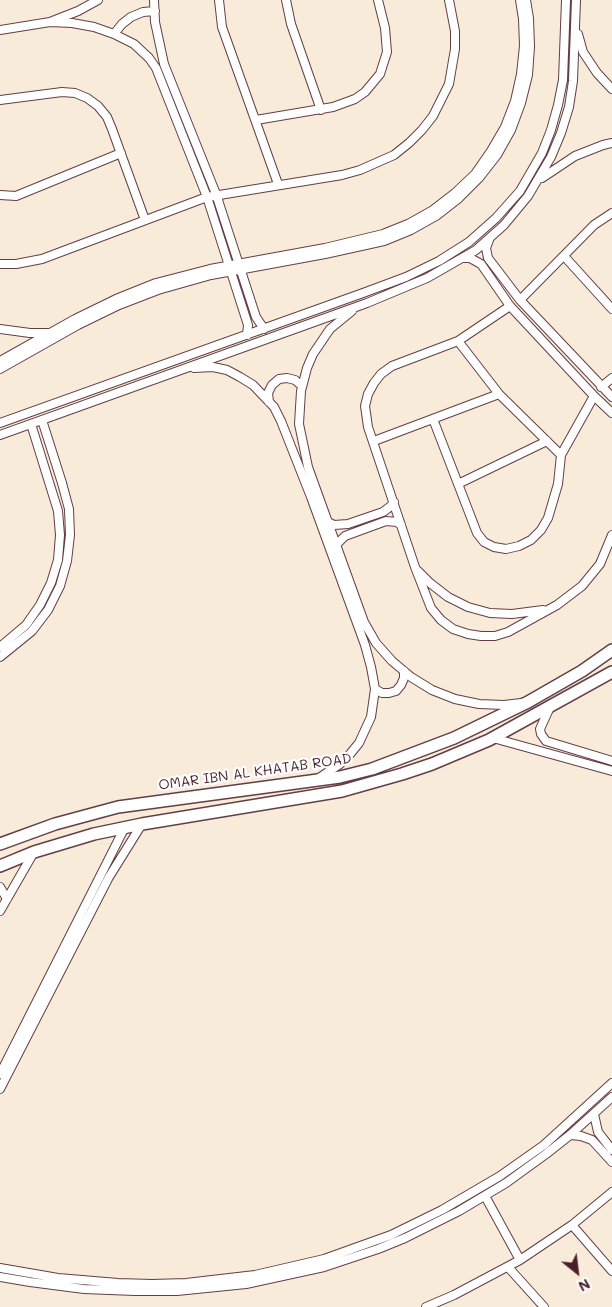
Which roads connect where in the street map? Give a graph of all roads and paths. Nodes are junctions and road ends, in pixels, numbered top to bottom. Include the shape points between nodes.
1 (98, 0) edge
2 (154, 0) edge
3 (219, 0) edge
4 (286, 0) edge
5 (378, 0) edge
6 (449, 0) edge
7 (520, 0) edge
8 (526, 0) edge
9 (566, 0) edge
10 (576, 0) edge
11 (155, 11) junction
12 (50, 22) junction
13 (576, 27) junction
14 (0, 30) edge
15 (114, 34) junction
16 (612, 89) edge
17 (0, 100) edge
18 (321, 110) junction
19 (256, 120) junction
20 (612, 144) edge
21 (121, 153) junction
22 (539, 181) junction
23 (278, 184) junction
24 (216, 194) junction
25 (0, 195) edge
26 (206, 197) junction
27 (612, 213) edge
28 (145, 220) junction
29 (490, 238) junction
30 (564, 256) junction
31 (463, 258) junction
32 (0, 264) edge
33 (239, 266) junction
34 (230, 268) junction
35 (520, 300) junction
36 (368, 303) junction
37 (510, 306) junction
38 (612, 309) edge
39 (264, 329) junction
40 (0, 330) edge
41 (51, 333) junction
42 (247, 335) junction
43 (458, 341) junction
44 (0, 361) edge
45 (0, 368) edge
46 (185, 369) junction
47 (612, 378) edge
48 (302, 386) junction
49 (602, 387) junction
50 (499, 394) junction
51 (594, 396) junction
52 (612, 397) edge
53 (269, 402) junction
54 (612, 413) edge
55 (434, 419) junction
56 (42, 420) junction
57 (0, 423) edge
58 (31, 424) junction
59 (0, 435) edge
60 (374, 441) junction
61 (547, 441) junction
62 (562, 455) junction
63 (458, 484) junction
64 (394, 502) junction
65 (328, 522) junction
66 (402, 525) junction
67 (612, 535) edge
68 (336, 545) junction
69 (415, 567) junction
70 (557, 605) junction
71 (0, 647) edge
72 (612, 650) edge
73 (0, 657) edge
74 (404, 671) junction
75 (612, 672) edge
76 (375, 689) junction
77 (528, 702) junction
78 (550, 707) junction
79 (494, 738) junction
80 (612, 761) edge
81 (612, 771) edge
82 (314, 780) junction
83 (142, 824) junction
84 (125, 827) junction
85 (0, 844) edge
86 (34, 852) junction
87 (0, 866) edge
88 (0, 887) edge
89 (7, 899) junction
90 (0, 911) edge
91 (1, 1069) edge
92 (612, 1083) edge
93 (0, 1090) edge
94 (612, 1097) edge
95 (594, 1114) junction
96 (570, 1135) junction
97 (612, 1150) edge
98 (612, 1162) edge
99 (612, 1192) edge
100 (485, 1196) junction
101 (572, 1225) junction
102 (520, 1260) junction
103 (508, 1267) junction
104 (0, 1268) edge
105 (612, 1271) edge
106 (0, 1276) edge
107 (426, 1307) edge
108 (544, 1307) edge

1 - 12 street
2 - 11 street
3 - 19 street via 222,27
4 - 18 street via 291,24
5 - 18 street via 387,40 380,74 356,99
6 - 23 street via 455,31 449,84 442,100 409,144 394,155 360,170
7 - 33 street via 524,46 522,74 515,101 491,151 455,193 433,210 383,234
8 - 33 street via 530,47 521,103 496,155 459,198 436,216 384,241 326,254
9 - 39 street via 558,105 542,153 509,205 462,247 439,261 363,294
10 - 13 street
11 - 15 street via 131,17
11 - 24 street via 164,64
12 - 14 street
12 - 15 street via 94,27
13 - 16 street via 583,52
13 - 22 street via 569,107 558,141
15 - 26 street via 134,44 156,68
17 - 21 street via 62,92 87,98 107,117
18 - 19 street
19 - 23 street
20 - 22 street via 575,156
21 - 25 street via 16,196
21 - 28 street
22 - 29 street via 517,211
23 - 24 street
24 - 26 street
24 - 33 street
26 - 28 street
26 - 34 street
27 - 30 street via 594,225
28 - 32 street via 42,259
29 - 31 street
29 - 35 street via 486,248 488,258
30 - 35 street
30 - 38 street
31 - 36 street via 427,278
31 - 37 street via 481,264
33 - 34 street
33 - 39 street via 256,317
34 - 41 street via 156,283 116,299
34 - 42 street via 248,325
34 - 45 street via 119,305
35 - 49 street
36 - 46 street
36 - 48 street via 342,319 321,341 306,368
37 - 43 street
37 - 51 street
39 - 42 street
40 - 41 street
41 - 44 street
42 - 57 street
43 - 50 street
43 - 60 street via 392,366 381,374 368,394 365,406
46 - 53 street via 227,370 253,385
46 - 56 street
47 - 49 street
48 - 53 street via 296,380 279,379 268,393
48 - 65 street via 299,424 308,467
49 - 52 street
50 - 55 street
50 - 61 street
51 - 54 street
51 - 62 street
53 - 76 street via 281,420 312,497 365,645
55 - 60 street
55 - 63 street
56 - 58 street
56 - 73 street via 69,509 68,561 48,610 32,630
58 - 59 street
58 - 71 street via 58,511 58,560 40,605 26,625
60 - 64 street
61 - 62 street
61 - 63 street
62 - 63 street via 548,518 536,535 519,546 506,549 484,542 477,533
64 - 65 street via 388,510 348,524
64 - 66 street
65 - 68 street
66 - 68 street via 386,521 345,536
66 - 69 street
67 - 70 street via 591,576
68 - 74 street via 364,622 376,643
69 - 70 street via 448,597 490,613 527,613
69 - 70 street via 431,608 447,624 468,634 495,636 508,632
72 - 77 street, OMAR IBN AL KHATAB ROAD
74 - 76 street via 402,686 396,691 382,693
74 - 77 street via 432,690 455,699 479,704
75 - 78 street
76 - 82 street via 371,717 359,743 340,764
77 - 82 street, OMAR IBN AL KHATAB ROAD via 454,738 372,769
78 - 79 street
78 - 80 street via 540,729 546,741
79 - 81 street
79 - 83 street via 424,767 342,791
82 - 85 street, OMAR IBN AL KHATAB ROAD via 118,807 55,824
83 - 84 street
83 - 93 street via 109,877
84 - 86 street
84 - 91 street
86 - 87 street
86 - 89 street
88 - 89 street
89 - 90 street
92 - 104 street via 544,1145 500,1176 391,1235 324,1259 255,1275 152,1284 58,1278
94 - 95 street
95 - 96 street
95 - 97 street via 598,1132
96 - 98 street via 592,1140
96 - 100 street
99 - 101 street
100 - 102 street
100 - 106 street via 433,1225 378,1249 324,1267 246,1284 135,1292 66,1287
101 - 102 street
101 - 105 street
102 - 103 street
103 - 107 street
103 - 108 street

